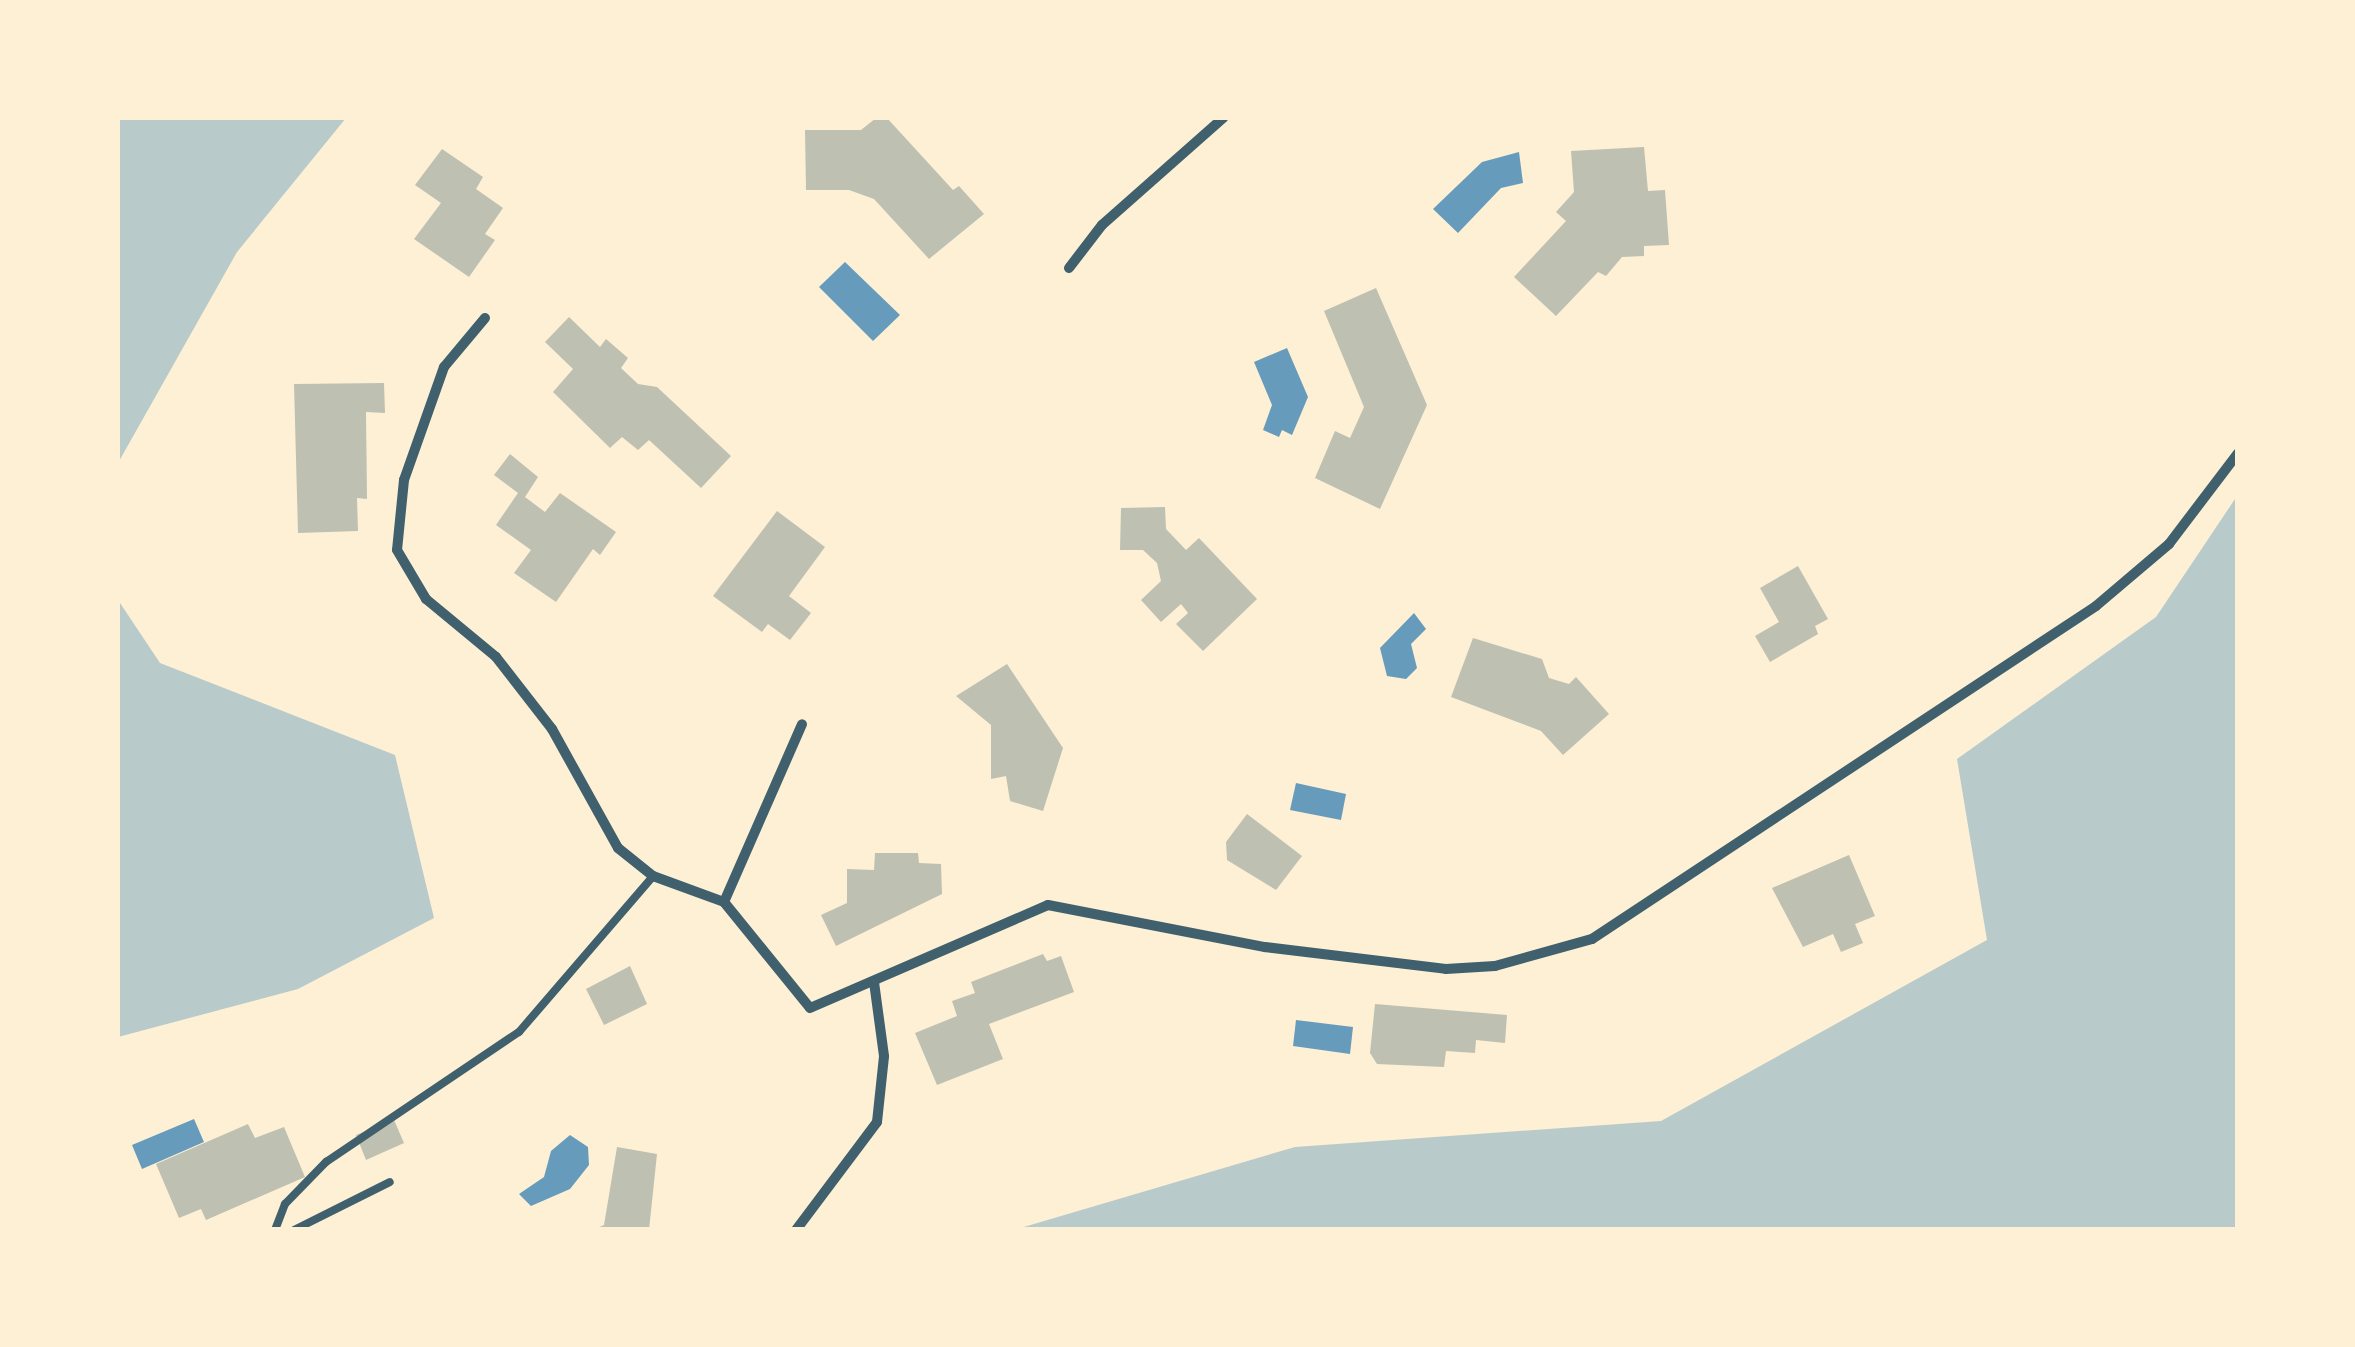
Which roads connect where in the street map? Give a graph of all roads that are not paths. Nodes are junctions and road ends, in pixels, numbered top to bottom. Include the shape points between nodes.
1 (1223, 118) edge
2 (1070, 268) dead end
3 (484, 318) dead end
4 (2238, 453) edge
5 (802, 724) dead end
6 (653, 876) junction
7 (724, 902) junction
8 (874, 982) junction
9 (390, 1182) dead end
10 (275, 1230) edge
11 (294, 1230) edge
12 (796, 1230) edge

1 - 2 street via 1102,224
3 - 6 street via 444,368 404,480 397,550 426,599 507,671 552,729 618,848
4 - 8 street via 2169,544 2096,606 1592,938 1495,966 1446,969 1265,947 1048,905
5 - 7 street
6 - 7 street
6 - 10 lane via 518,1032 326,1162 284,1204
7 - 8 street via 810,1008
8 - 12 street via 884,1056 877,1122
9 - 11 lane

